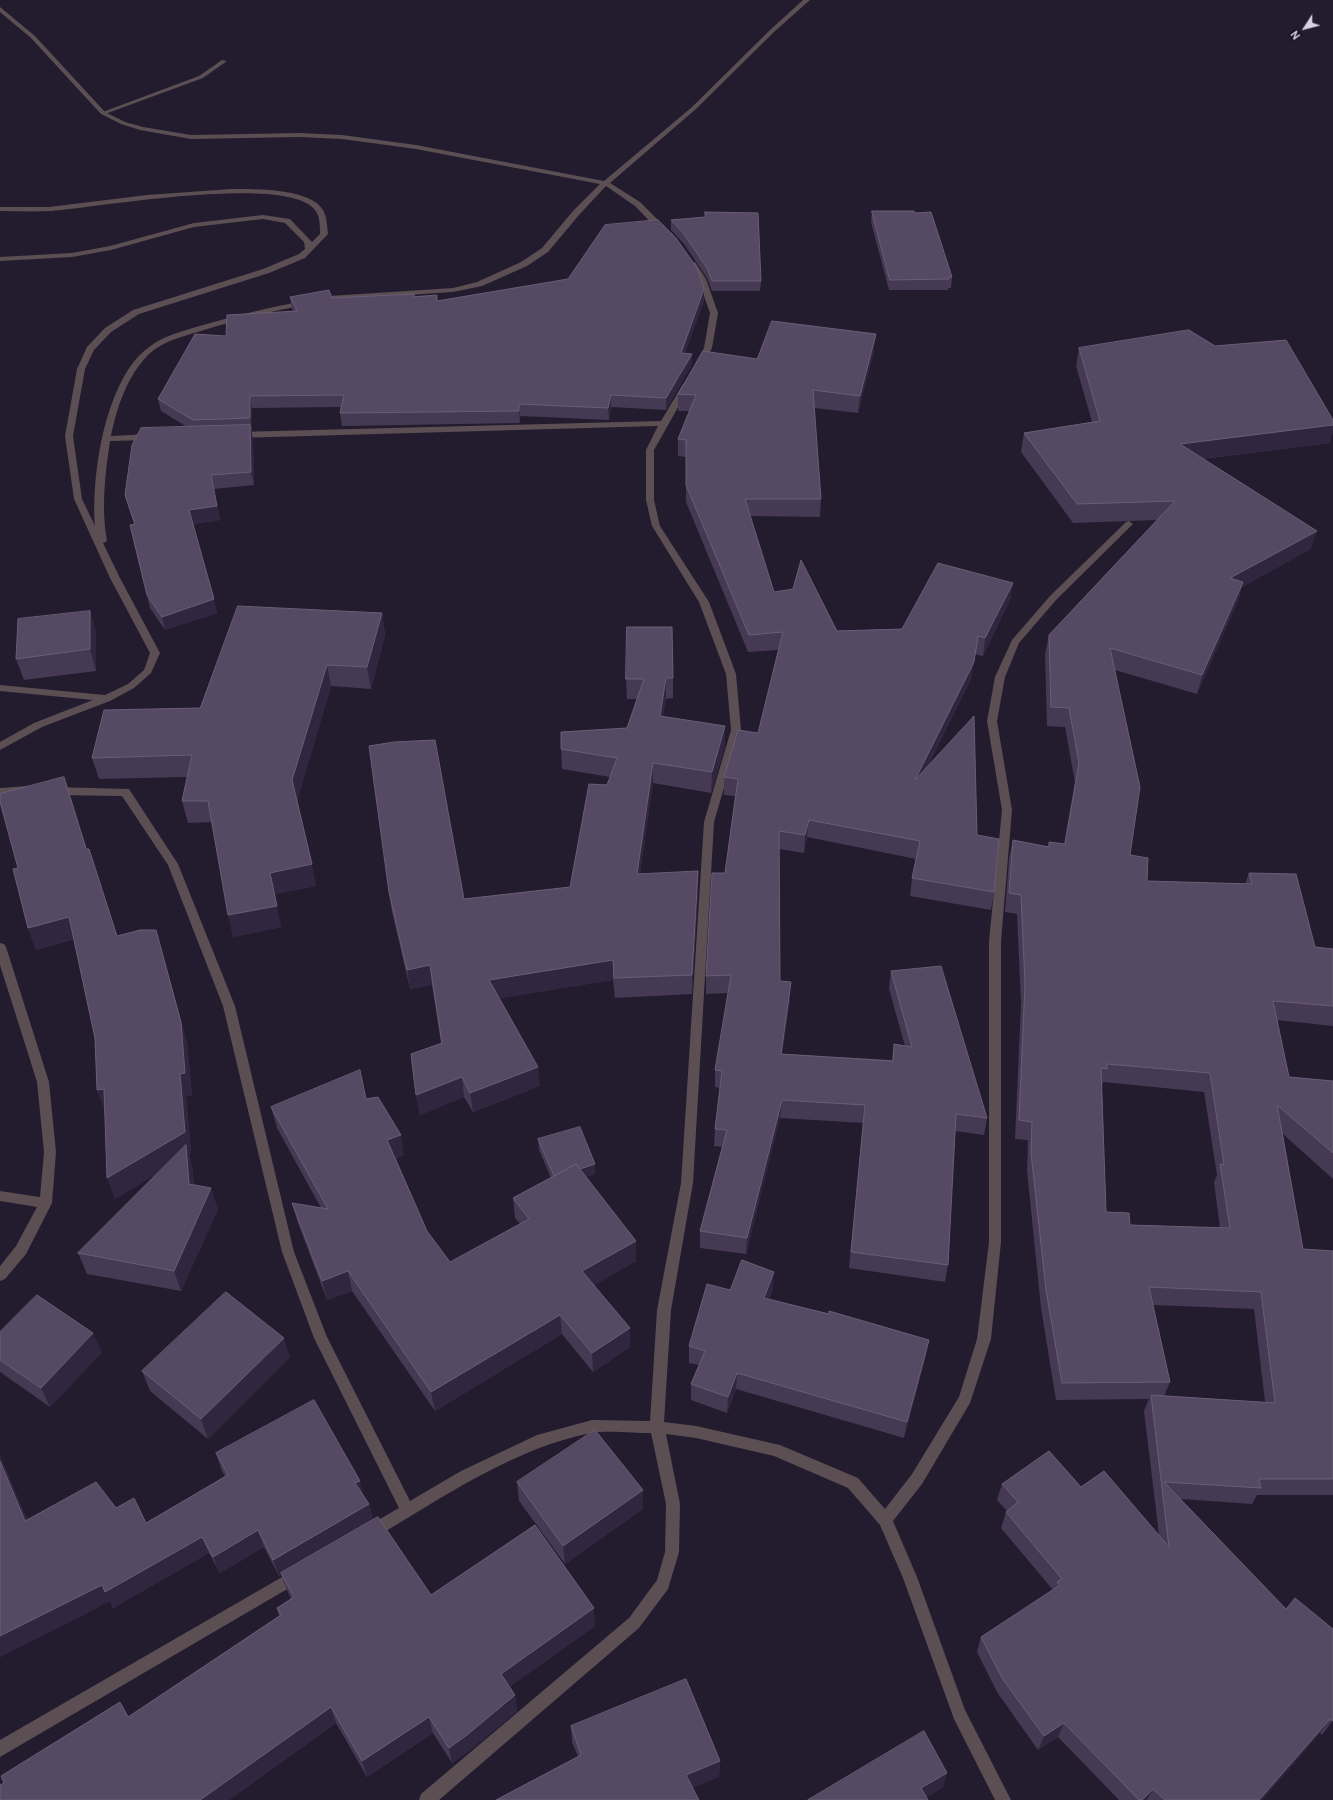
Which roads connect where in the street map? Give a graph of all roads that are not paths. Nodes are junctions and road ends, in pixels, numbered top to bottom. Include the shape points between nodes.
1 (807, 0) edge
2 (0, 9) edge
3 (224, 61) dead end
4 (103, 113) junction
5 (605, 183) junction
6 (0, 209) edge
7 (669, 236) edge
8 (309, 249) junction
9 (684, 253) edge
10 (0, 259) edge
11 (664, 423) junction
12 (226, 435) edge
13 (162, 437) edge
14 (106, 439) junction
15 (1129, 524) edge
16 (105, 556) junction
17 (0, 688) edge
18 (106, 699) junction
19 (0, 747) edge
20 (0, 792) edge
21 (0, 947) edge
22 (0, 1196) edge
23 (46, 1203) junction
24 (0, 1275) edge
25 (657, 1427) junction
26 (408, 1510) junction
27 (885, 1520) junction
28 (356, 1541) edge
29 (311, 1568) edge
30 (0, 1749) edge
31 (427, 1800) edge
32 (1003, 1800) edge

1 - 5 street via 694,108
2 - 4 street via 33,37
3 - 4 street via 201,77
4 - 5 street via 123,123 166,134 191,137 342,136 416,147
5 - 7 street via 643,208
5 - 14 street via 545,250 524,264 479,284 453,290 319,300 231,319 166,340 147,352 133,368 121,389
6 - 8 street via 48,209 155,196 243,189 278,192 301,198 318,208 324,234
8 - 10 street via 308,241 287,221 263,217 194,226 111,248 72,255
8 - 16 street via 302,256 266,271 136,312 108,330 90,349 81,369 69,436 78,499
9 - 11 street via 702,279 714,313 708,348
11 - 12 street
11 - 25 street via 650,450 650,500 656,526 704,602 731,674 736,730 709,822 687,1183 664,1310
13 - 14 street
14 - 16 street via 99,492 100,533
15 - 27 street via 1053,598 1015,642 1000,677 992,721 1007,810 995,941 995,1242 984,1339 965,1399 917,1478
16 - 18 street via 155,653 148,671 131,686
17 - 18 street
18 - 19 street via 38,724
20 - 26 street via 125,792 173,864 229,1006 288,1252 321,1338
21 - 23 street via 43,1082 50,1152
22 - 23 street
23 - 24 street via 21,1250
25 - 26 street via 592,1426 537,1441 466,1476
25 - 27 street via 696,1432 775,1450 853,1483
25 - 31 street via 673,1504 672,1552 663,1584 634,1623
26 - 28 street
27 - 32 street via 910,1577 959,1714
29 - 30 street

